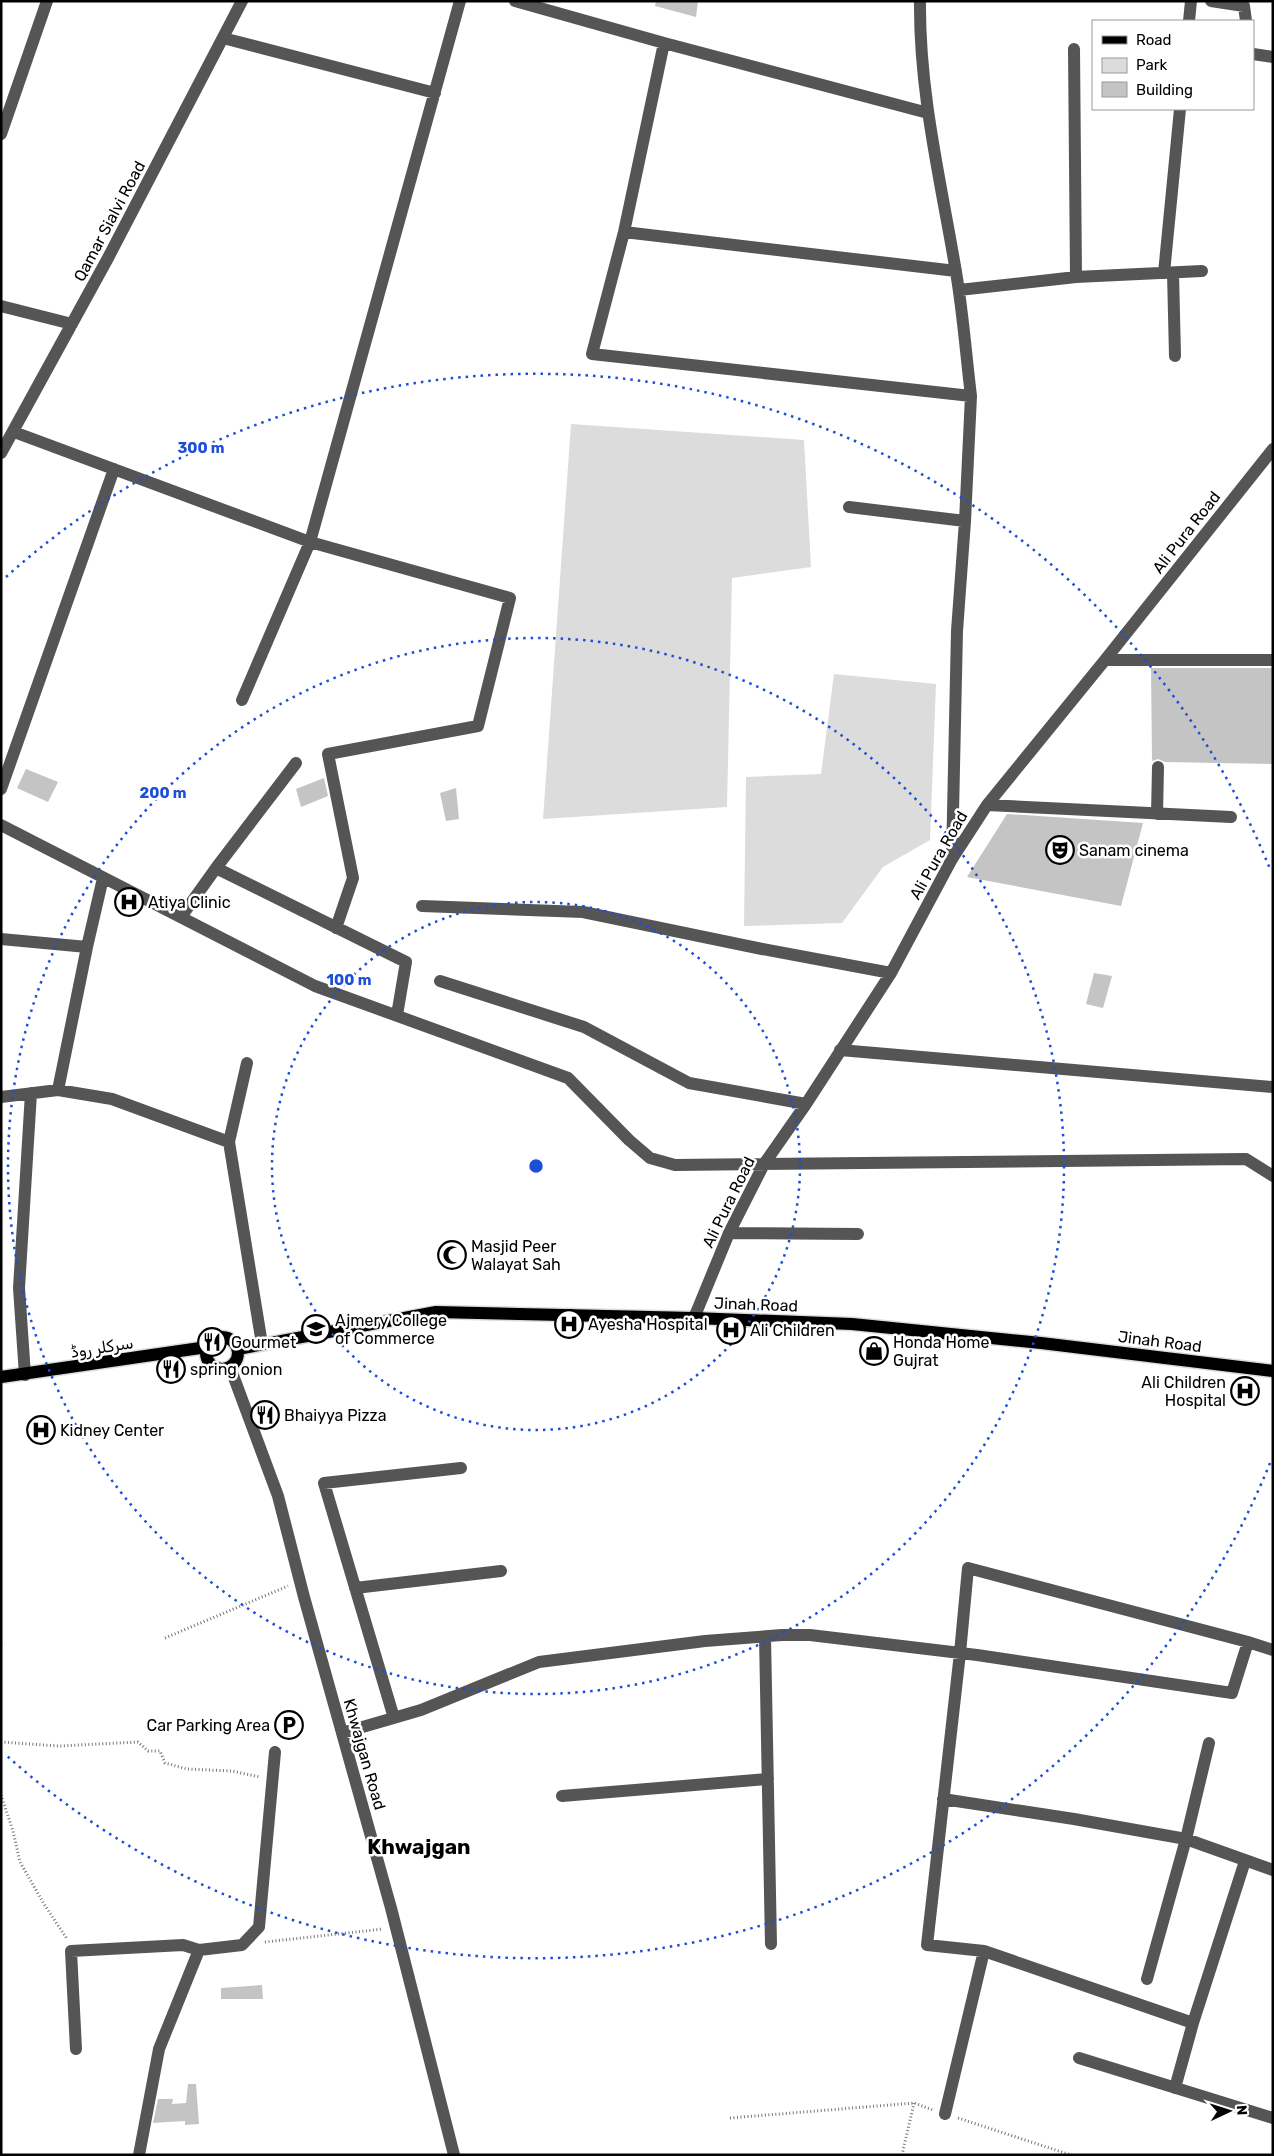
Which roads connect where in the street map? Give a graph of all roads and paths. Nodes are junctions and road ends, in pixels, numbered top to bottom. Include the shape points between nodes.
1 (47, 1) edge
2 (242, 1) edge
3 (460, 1) edge
4 (515, 1) edge
5 (920, 1) edge
6 (1191, 1) edge
7 (1211, 1) edge
8 (1189, 20) edge
9 (1246, 20) edge
10 (223, 38) junction
11 (664, 44) junction
12 (1074, 49) dead end
13 (1254, 54) edge
14 (1273, 56) edge
15 (434, 92) junction
16 (1180, 110) edge
17 (928, 113) junction
18 (1, 134) edge
19 (624, 232) junction
20 (956, 271) junction
21 (1202, 271) dead end
22 (1168, 273) junction
23 (1076, 277) junction
24 (959, 290) junction
25 (1, 306) edge
26 (72, 324) junction
27 (1175, 356) dead end
28 (971, 396) junction
29 (14, 432) junction
30 (1273, 448) edge
31 (1, 453) edge
32 (1267, 462) edge
33 (114, 469) junction
34 (850, 507) dead end
35 (966, 521) junction
36 (310, 542) junction
37 (1105, 660) junction
38 (1273, 660) edge
39 (242, 700) dead end
40 (296, 763) dead end
41 (1158, 767) dead end
42 (1, 789) edge
43 (987, 805) junction
44 (1157, 814) junction
45 (1231, 817) dead end
46 (1, 825) edge
47 (952, 859) junction
48 (216, 868) junction
49 (103, 878) junction
50 (422, 906) dead end
51 (181, 917) junction
52 (336, 928) junction
53 (1, 939) edge
54 (87, 947) junction
55 (891, 972) junction
56 (440, 982) dead end
57 (397, 1015) junction
58 (840, 1050) junction
59 (247, 1063) dead end
60 (1273, 1086) edge
61 (58, 1090) junction
62 (31, 1094) junction
63 (1, 1097) edge
64 (806, 1104) junction
65 (229, 1142) junction
66 (764, 1164) junction
67 (1273, 1176) edge
68 (729, 1233) junction
69 (858, 1234) dead end
70 (694, 1318) junction
71 (262, 1344) junction
72 (207, 1348) junction
73 (238, 1349) junction
74 (230, 1367) junction
75 (1273, 1371) edge
76 (25, 1375) junction
77 (1, 1377) edge
78 (461, 1468) dead end
79 (501, 1571) dead end
80 (300, 1581) junction
81 (355, 1588) junction
82 (164, 1638) dead end
83 (765, 1638) junction
84 (1248, 1642) junction
85 (1273, 1650) edge
86 (960, 1653) junction
87 (394, 1718) junction
88 (342, 1733) junction
89 (1, 1742) edge
90 (1209, 1742) dead end
91 (276, 1752) dead end
92 (768, 1779) junction
93 (273, 1780) junction
94 (1, 1795) edge
95 (562, 1796) dead end
96 (943, 1799) junction
97 (1186, 1839) junction
98 (1245, 1861) junction
99 (1273, 1870) edge
100 (395, 1927) junction
101 (771, 1944) dead end
102 (242, 1945) junction
103 (199, 1950) junction
104 (71, 1951) junction
105 (984, 1952) junction
106 (1147, 1978) dead end
107 (1193, 2023) junction
108 (76, 2049) dead end
109 (1079, 2058) dead end
110 (1175, 2088) junction
111 (914, 2103) junction
112 (945, 2114) junction
113 (730, 2118) dead end
114 (1273, 2118) edge
115 (139, 2155) edge
116 (454, 2155) edge
117 (902, 2155) edge
118 (1071, 2155) edge

1 - 18 street
2 - 10 street, Qamar Sialvi Road
3 - 15 street
4 - 11 street
5 - 17 street via 920,42
6 - 8 street
7 - 9 street via 1244,6
10 - 15 street
10 - 26 street, Qamar Sialvi Road
11 - 17 street
11 - 19 street
12 - 23 street
13 - 14 street
15 - 36 street
16 - 22 street
17 - 20 street
19 - 20 street
19 - 28 street via 592,354
20 - 24 street
21 - 22 street
22 - 23 street
22 - 27 street
23 - 24 street
24 - 28 street
25 - 26 street
26 - 29 street, Qamar Sialvi Road
28 - 35 street
29 - 31 street, Qamar Sialvi Road
29 - 33 street
30 - 32 street, Ali Pura Road
32 - 37 street, Ali Pura Road
33 - 36 street
33 - 42 street
34 - 35 street
35 - 47 street via 957,631
36 - 39 street
36 - 52 street via 510,598 478,726 328,754 353,878
37 - 38 street
37 - 43 street, Ali Pura Road
40 - 48 street
41 - 44 street
43 - 44 street
43 - 47 street, Ali Pura Road
44 - 45 street
46 - 49 street
47 - 55 street, Ali Pura Road
48 - 51 street
48 - 52 street
49 - 51 street
49 - 54 street
50 - 55 street via 582,912
51 - 57 street via 316,986
52 - 57 street via 406,962
53 - 54 street
54 - 61 street
55 - 58 street, Ali Pura Road
56 - 64 street via 584,1027 690,1083
57 - 66 street via 568,1078 650,1158 675,1165
58 - 60 street
58 - 64 street, Ali Pura Road
59 - 65 street
61 - 62 street
61 - 65 street via 112,1099
62 - 63 street
62 - 76 street via 19,1288
64 - 66 street, Ali Pura Road
65 - 71 street
66 - 67 street via 1246,1159
66 - 68 street, Ali Pura Road
68 - 69 street
68 - 70 street, Ali Pura Road
70 - 71 main road, Jinah Road via 436,1312
70 - 75 main road, Jinah Road via 852,1324
71 - 73 main road, Jinah Road
72 - 73 main road via 214,1338 225,1336 235,1342
72 - 74 main road via 208,1361 212,1366 219,1369
72 - 76 main road, سرکلر روڈ
73 - 74 main road via 237,1360
74 - 80 street, Khwajgan Road via 278,1496
76 - 77 main road, سرکلر روڈ
78 - 81 street via 324,1483
79 - 81 street
80 - 82 path
80 - 88 street, Khwajgan Road
81 - 87 street
83 - 86 street via 810,1635
83 - 87 street via 705,1641 539,1662
83 - 92 street
84 - 85 street
84 - 86 street via 1232,1693
84 - 86 street via 968,1568
86 - 96 street
87 - 88 street
88 - 100 street, Khwajgan Road
89 - 93 path via 60,1746 138,1742 148,1751 160,1750 165,1763 187,1769 232,1771
90 - 97 street
91 - 93 street
92 - 95 street
92 - 101 street
93 - 102 street via 259,1927
94 - 104 path via 20,1862 66,1934
96 - 97 street
96 - 105 street via 927,1945
97 - 98 street
97 - 106 street
98 - 99 street
98 - 107 street
100 - 102 path
100 - 116 street, Khwajgan Road
102 - 103 street
103 - 104 street via 183,1945
103 - 115 street via 159,2049
104 - 108 street
105 - 107 street
105 - 112 street
107 - 110 street
109 - 110 street
110 - 114 street
111 - 112 path
111 - 113 path
111 - 117 path
112 - 118 path

